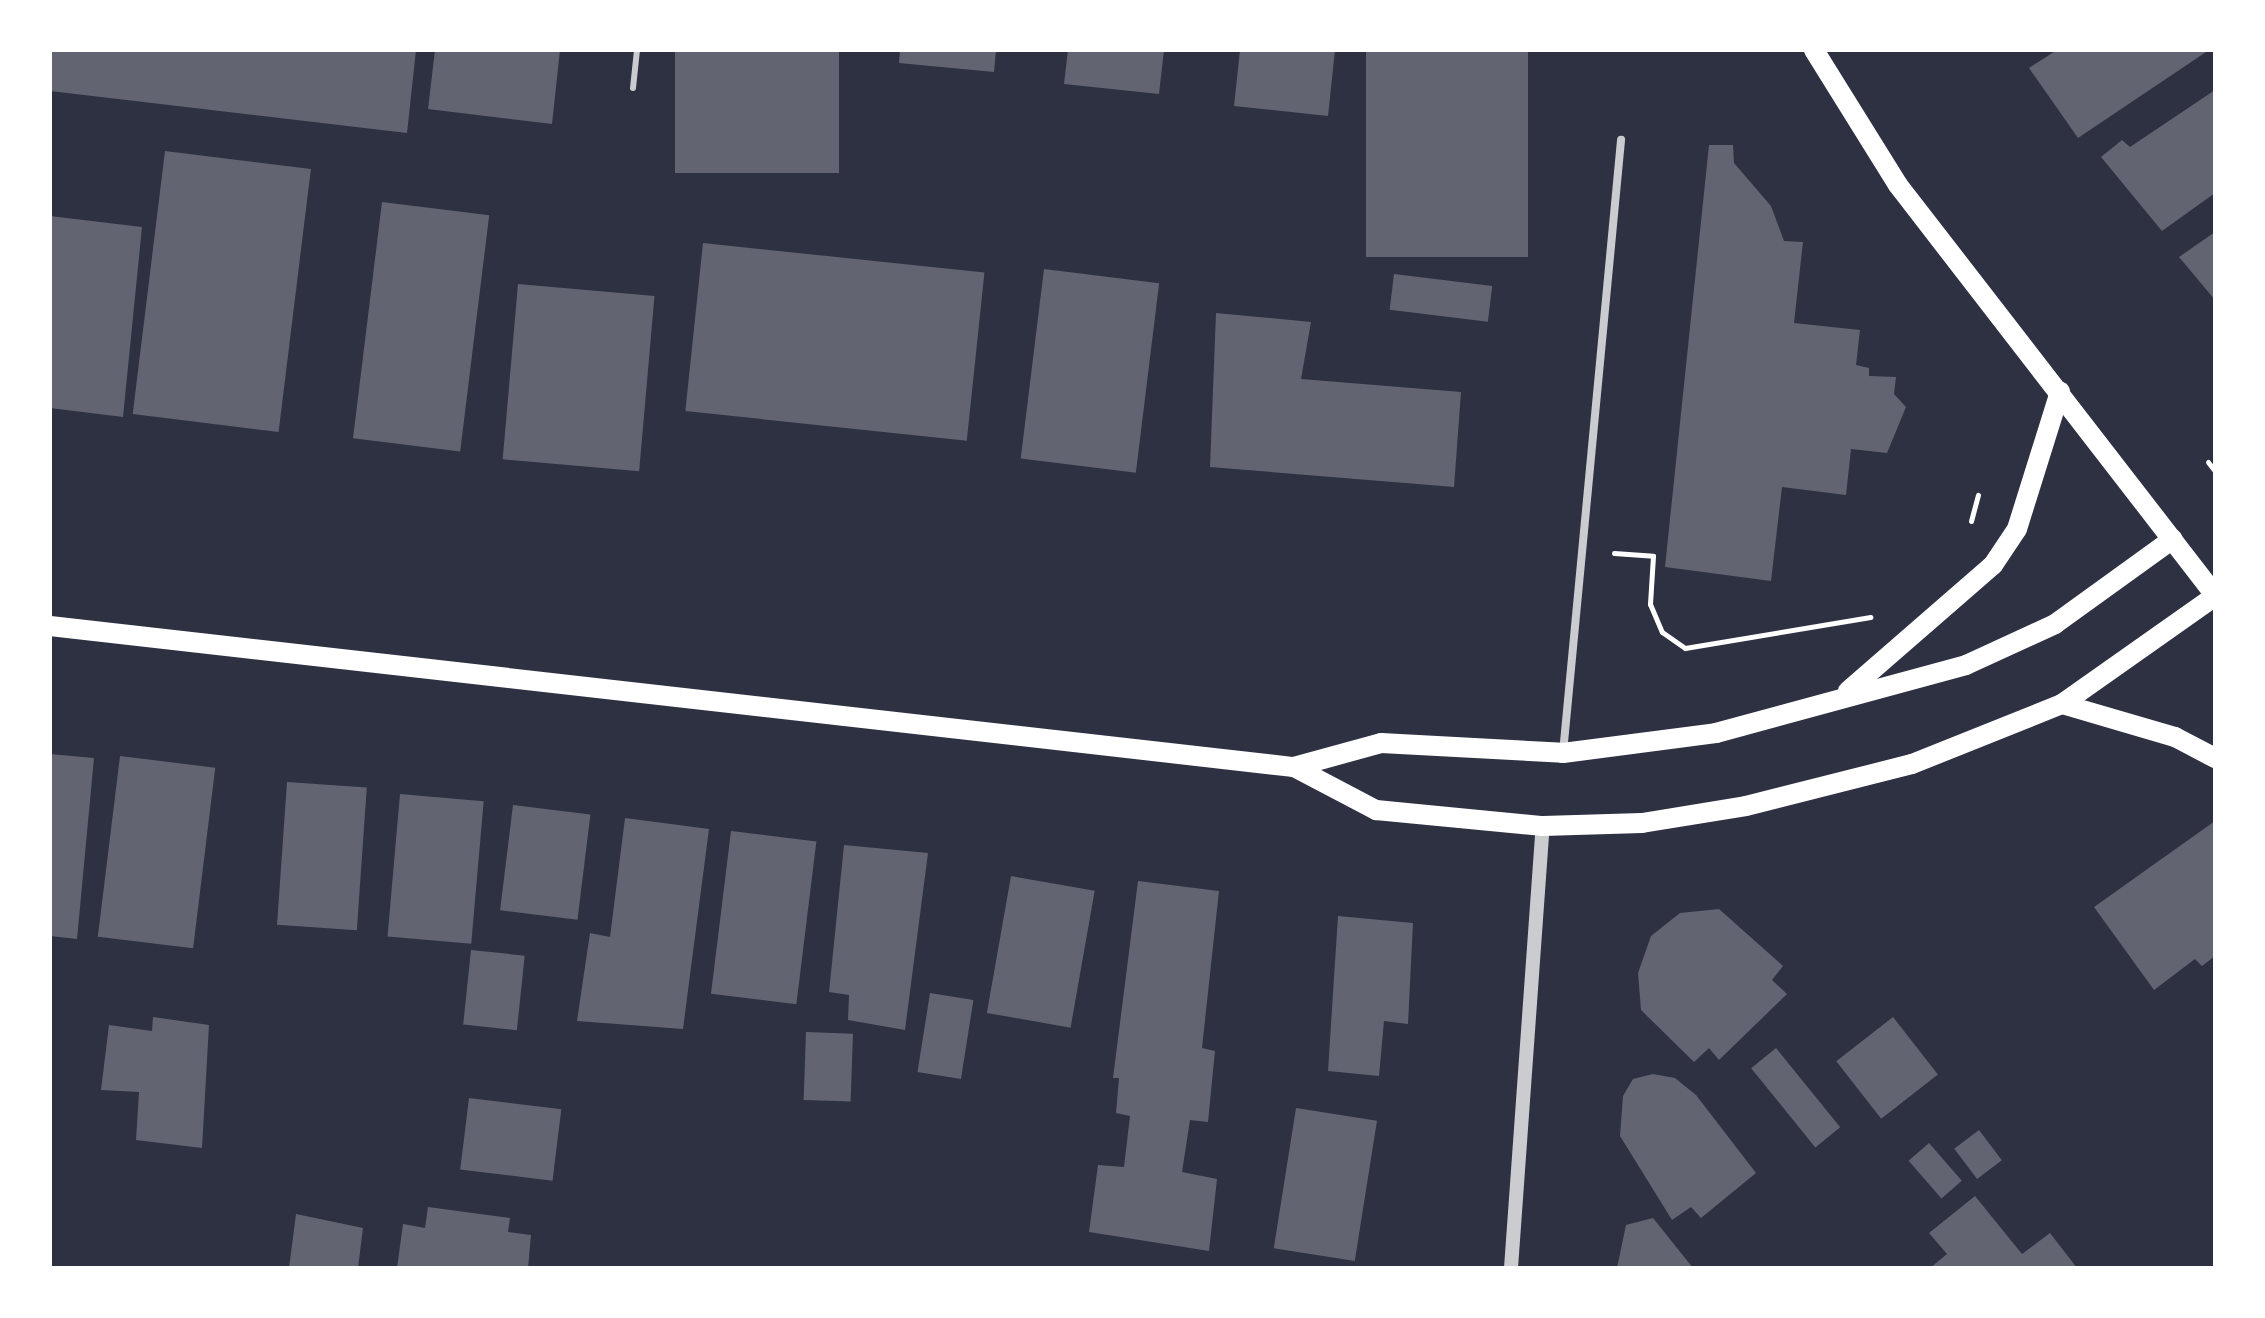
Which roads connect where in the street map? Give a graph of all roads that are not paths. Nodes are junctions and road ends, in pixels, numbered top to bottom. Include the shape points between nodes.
1 (637, 50) edge
2 (1814, 50) edge
3 (633, 88) dead end
4 (1621, 140) dead end
5 (2060, 392) junction
6 (2173, 539) junction
7 (2215, 595) edge
8 (50, 626) edge
9 (1839, 698) junction
10 (2062, 704) junction
11 (1563, 753) junction
12 (2215, 758) edge
13 (1294, 767) junction
14 (1543, 826) junction
15 (1511, 1268) edge

1 - 3 lane
2 - 5 main road via 1898,185
4 - 11 street
5 - 6 main road
5 - 9 main road via 2017,529 1993,565
6 - 7 main road
6 - 9 main road via 2055,624 1966,665
7 - 10 main road
8 - 13 main road
9 - 11 main road via 1716,733
10 - 12 main road via 2175,737
10 - 14 main road via 1912,764 1806,796 1642,823
11 - 13 main road via 1381,743
13 - 14 main road via 1376,810
14 - 15 street

